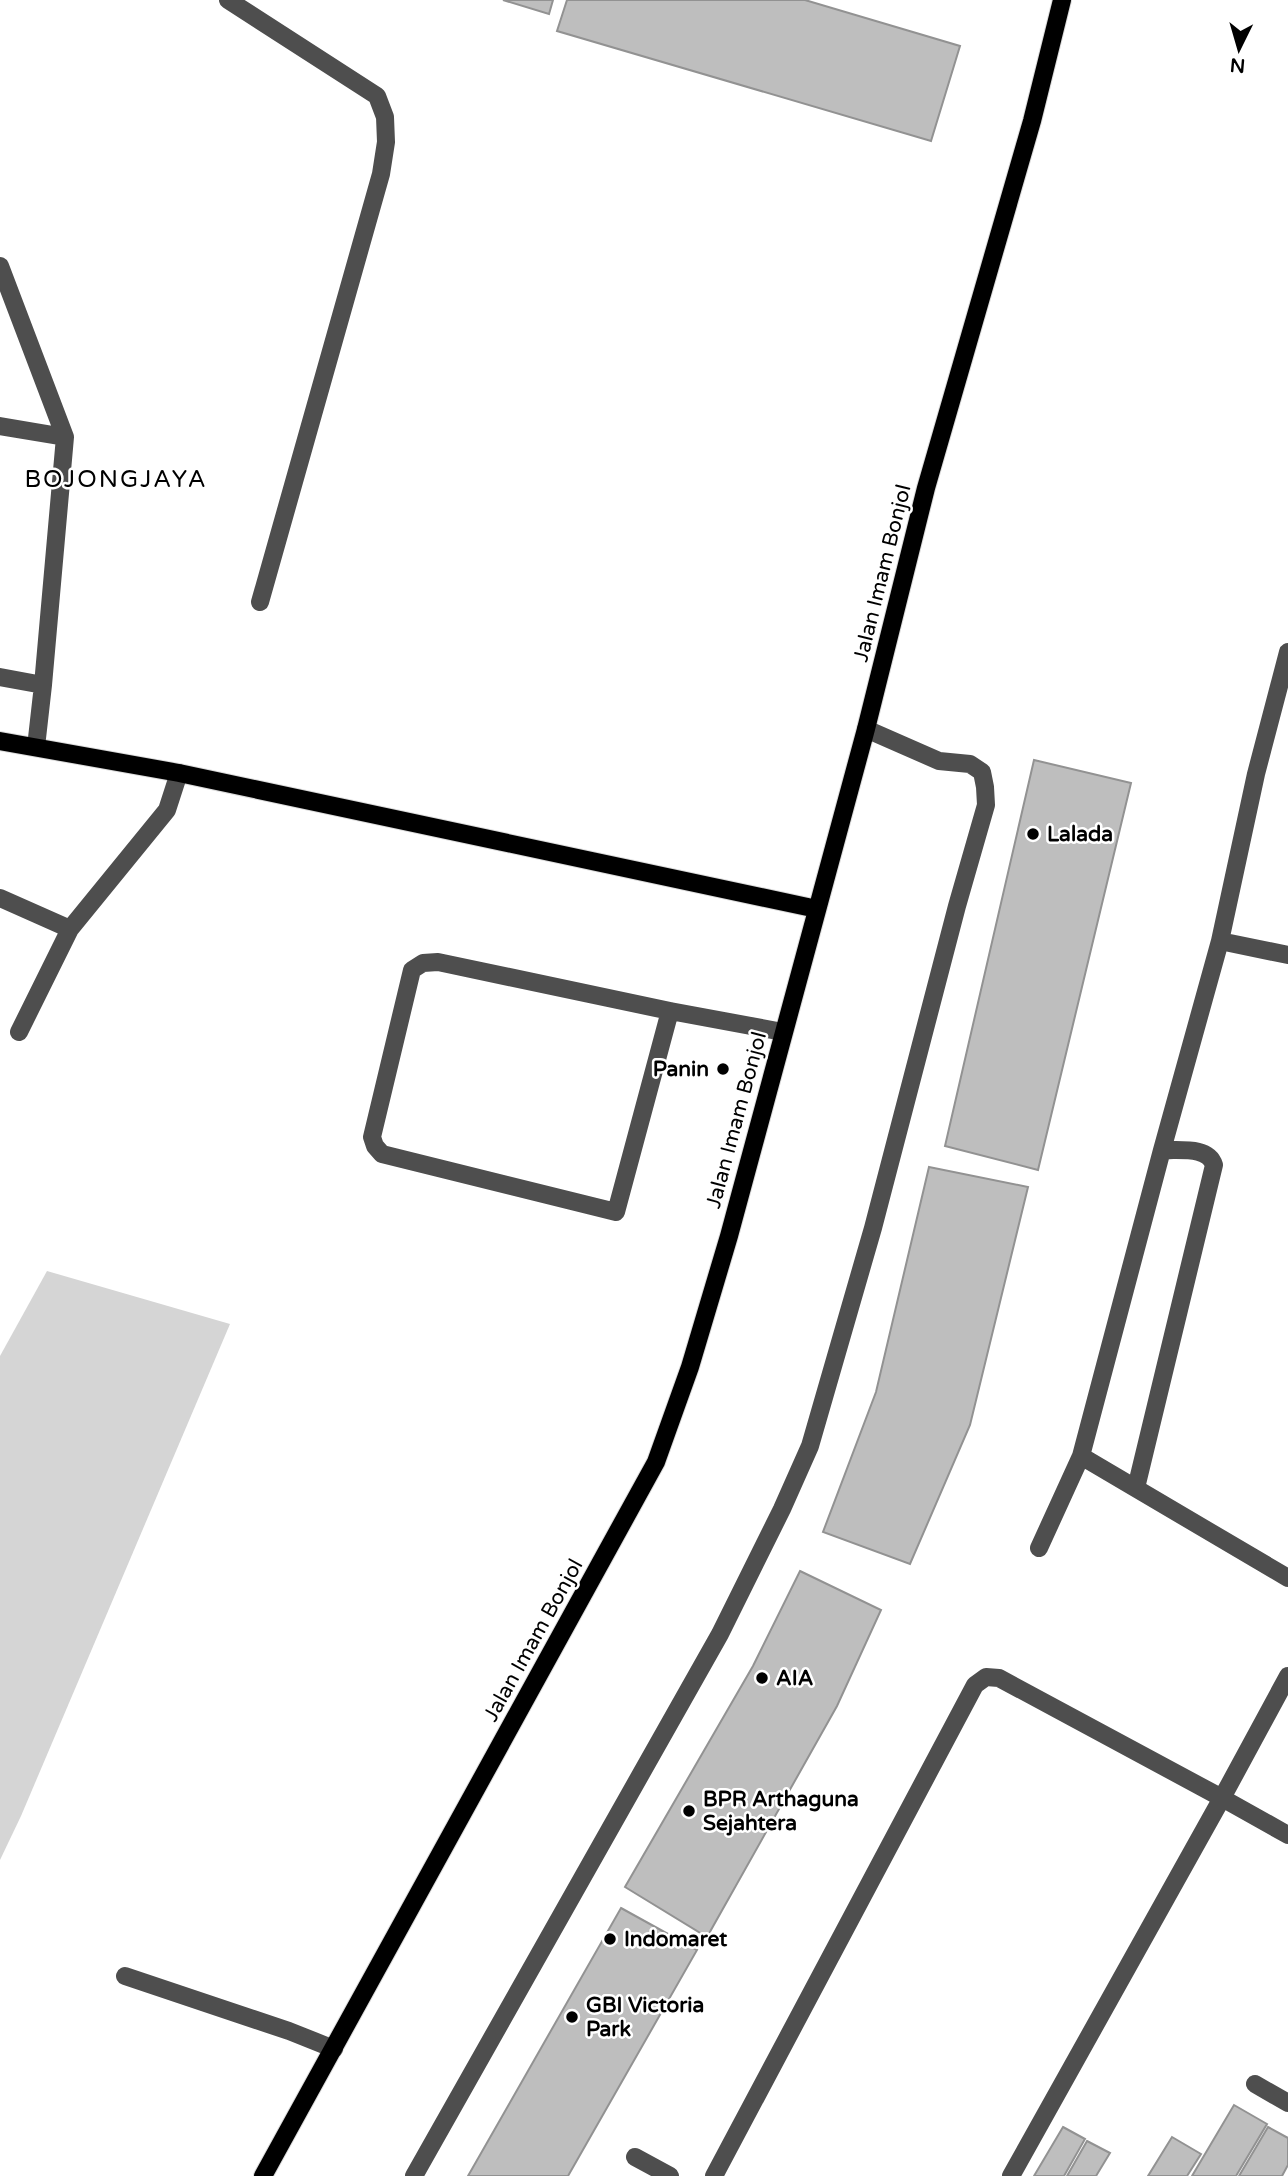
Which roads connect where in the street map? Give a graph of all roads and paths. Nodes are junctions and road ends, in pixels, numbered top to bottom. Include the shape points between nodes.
1 (228, 0) edge
2 (1062, 0) edge
3 (0, 266) edge
4 (0, 426) edge
5 (65, 438) junction
6 (260, 602) dead end
7 (1288, 652) edge
8 (0, 677) edge
9 (43, 685) junction
10 (866, 729) junction
11 (0, 741) edge
12 (36, 747) junction
13 (179, 774) junction
14 (0, 898) edge
15 (817, 909) junction
16 (70, 929) junction
17 (1220, 941) junction
18 (1288, 955) edge
19 (670, 1011) junction
20 (19, 1032) dead end
21 (783, 1032) junction
22 (1162, 1150) junction
23 (1081, 1456) junction
24 (1136, 1488) junction
25 (1039, 1548) dead end
26 (1288, 1578) edge
27 (1288, 1676) edge
28 (1222, 1798) junction
29 (1288, 1835) edge
30 (125, 1976) dead end
31 (334, 2049) junction
32 (1255, 2084) dead end
33 (1288, 2103) edge
34 (635, 2157) dead end
35 (263, 2176) edge
36 (414, 2176) edge
37 (670, 2176) edge
38 (714, 2176) edge
39 (1011, 2176) edge

1 - 6 street via 377,96 385,117 382,174
2 - 10 main road, Jalan Imam Bonjol via 1032,121 926,488
3 - 5 street
4 - 5 street
5 - 9 street
7 - 17 street
8 - 9 street
9 - 12 street
10 - 15 main road, Jalan Imam Bonjol
10 - 36 street via 939,761 970,764 982,772 986,805 810,1446 720,1634
11 - 12 main road
12 - 13 main road
13 - 15 main road
13 - 16 street via 166,810
14 - 16 street
15 - 21 main road, Jalan Imam Bonjol
16 - 20 street
17 - 18 street
17 - 22 street
19 - 19 street via 438,962 423,963 412,970 372,1138 375,1146 382,1154 616,1212
19 - 21 street
21 - 31 main road, Jalan Imam Bonjol via 691,1367 656,1462
22 - 23 street
22 - 24 street via 1204,1152 1214,1165
23 - 24 street
23 - 25 street
24 - 26 street
27 - 28 street
28 - 29 street
28 - 38 street via 999,1678 986,1677 975,1685
28 - 39 street
30 - 31 street
31 - 35 main road, Jalan Imam Bonjol
32 - 33 street
34 - 37 street

